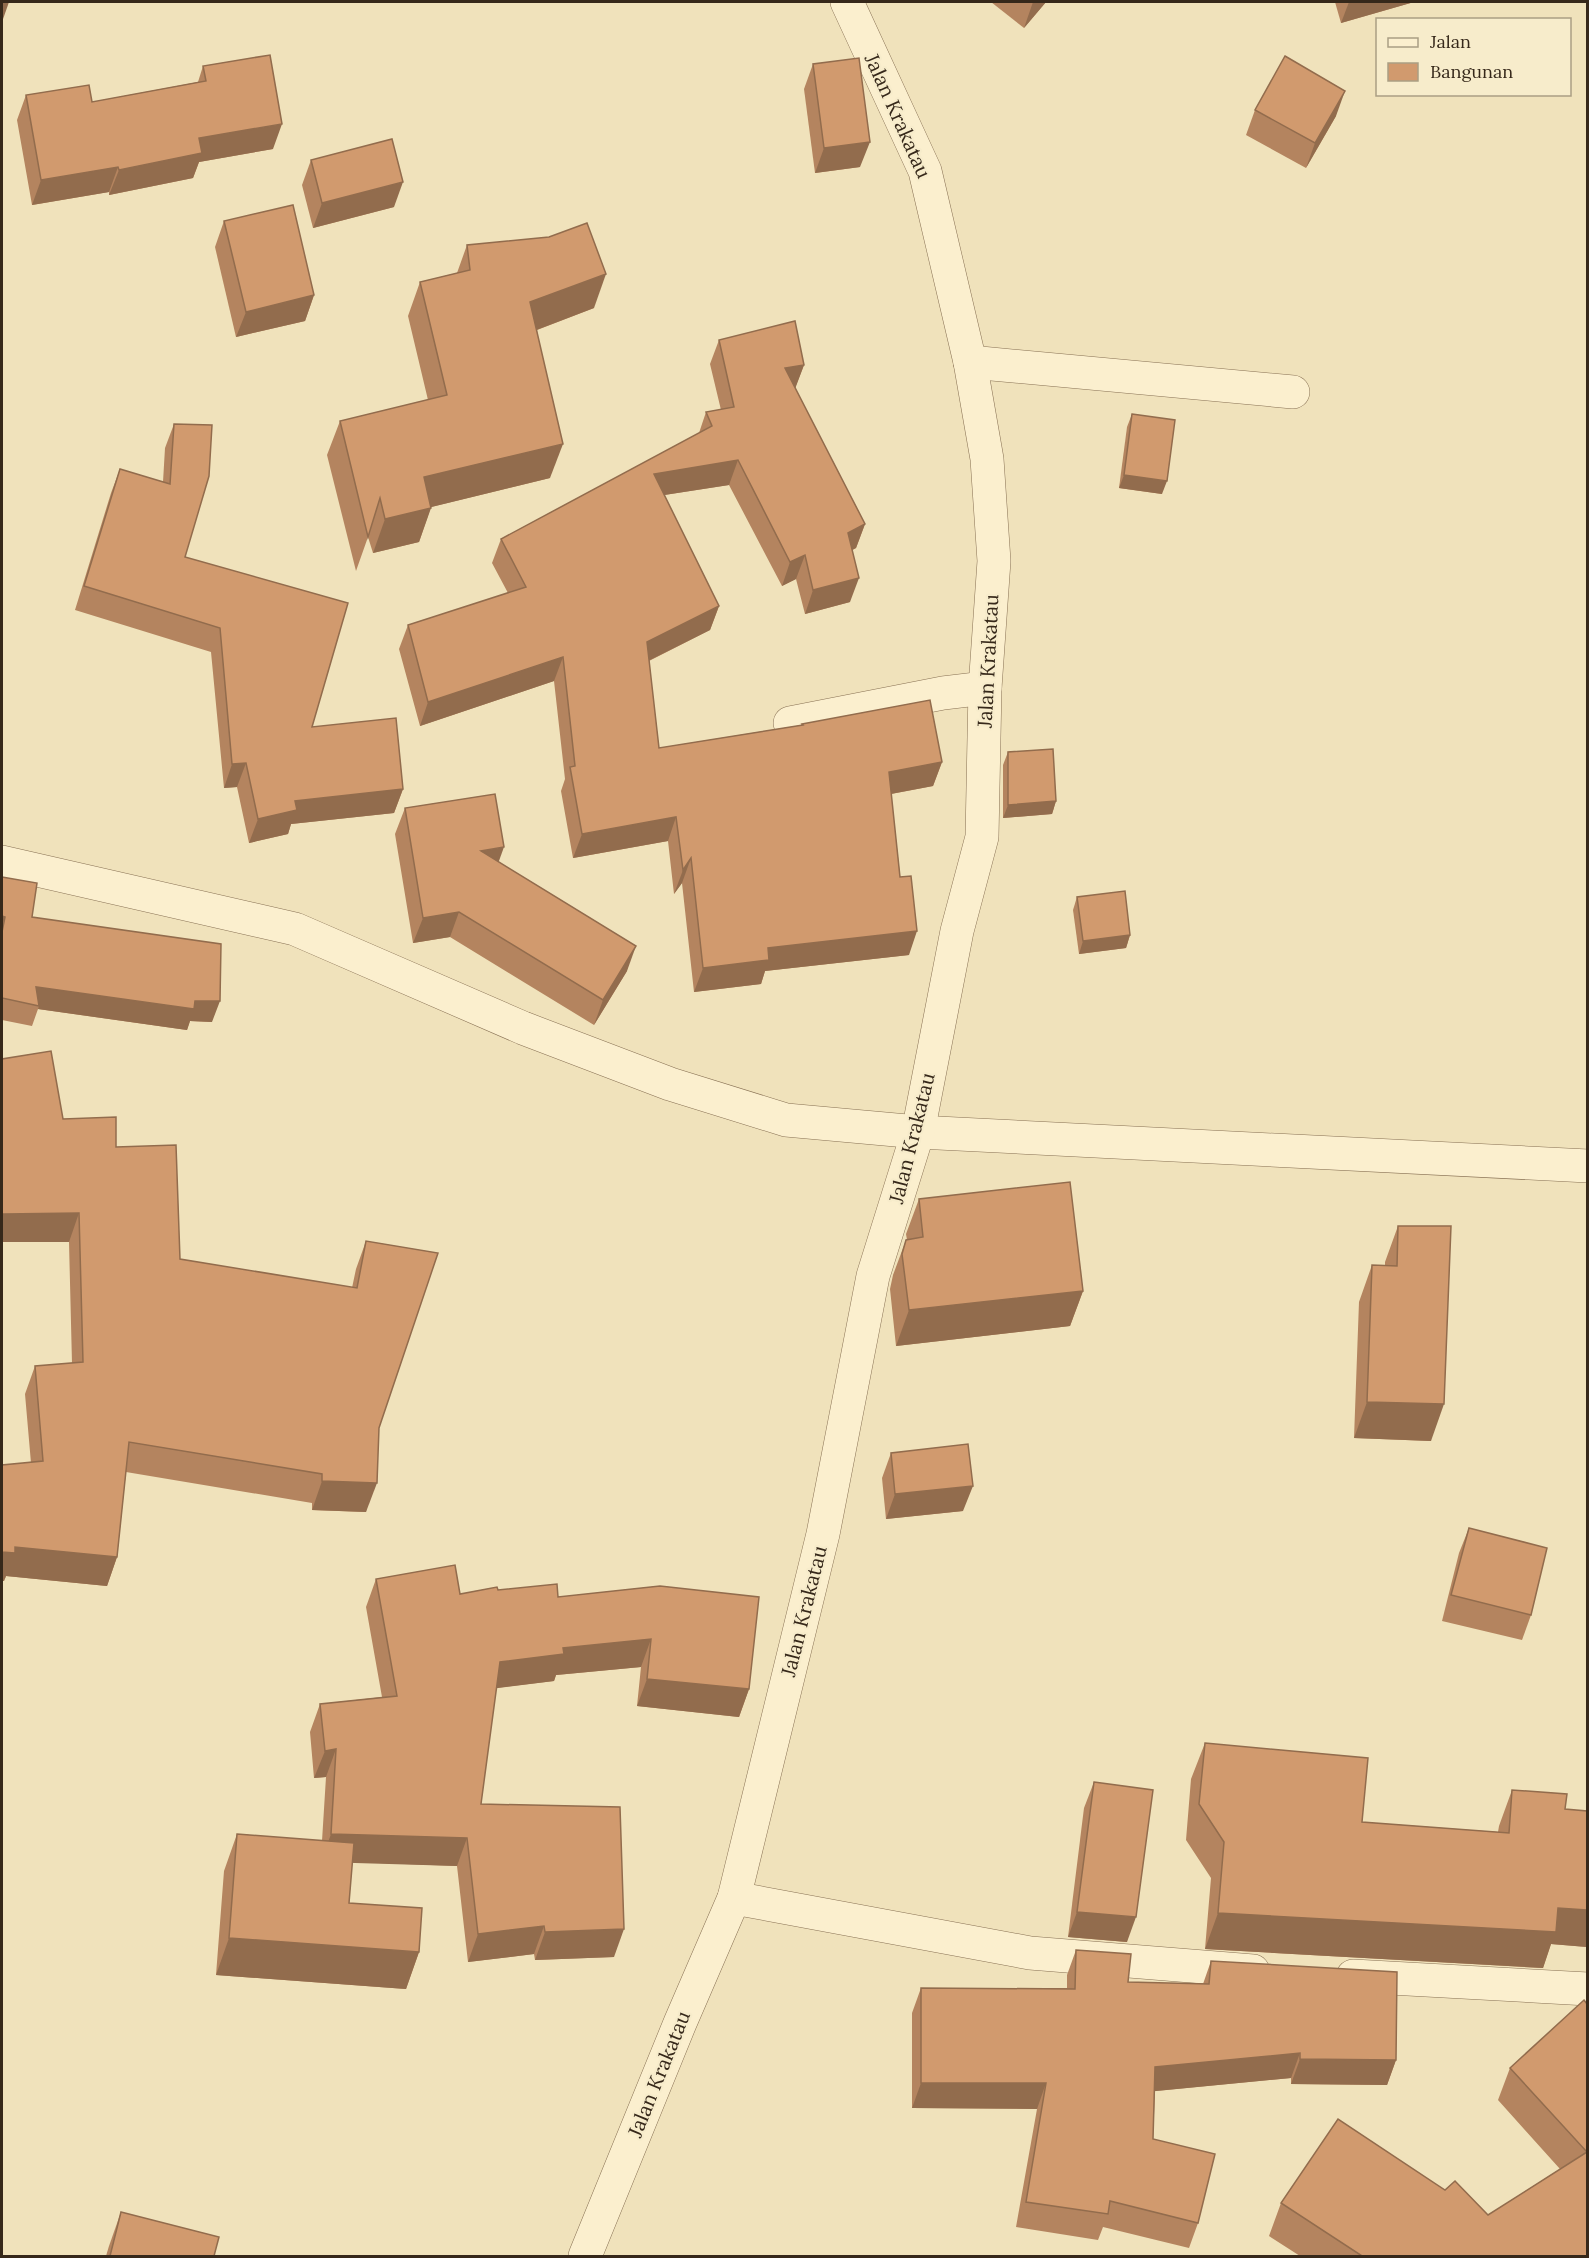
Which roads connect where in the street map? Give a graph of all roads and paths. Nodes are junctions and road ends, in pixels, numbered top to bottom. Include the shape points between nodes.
1 (847, 2) edge
2 (970, 362) junction
3 (1293, 392) dead end
4 (985, 688) junction
5 (790, 723) dead end
6 (2, 862) edge
7 (918, 1132) junction
8 (1587, 1166) edge
9 (734, 1898) junction
10 (1278, 1972) edge
11 (1325, 1974) edge
12 (1587, 1989) edge
13 (585, 2256) edge

1 - 2 street, Jalan Krakatau via 925,171
2 - 3 street
2 - 4 street, Jalan Krakatau via 987,459 994,561
4 - 5 street
4 - 7 street, Jalan Krakatau via 982,837 957,932
6 - 7 street via 295,929 523,1028 670,1084 786,1120
7 - 8 street
7 - 9 street, Jalan Krakatau via 873,1276 823,1534
9 - 10 street via 1030,1953
9 - 13 street, Jalan Krakatau
11 - 12 street

